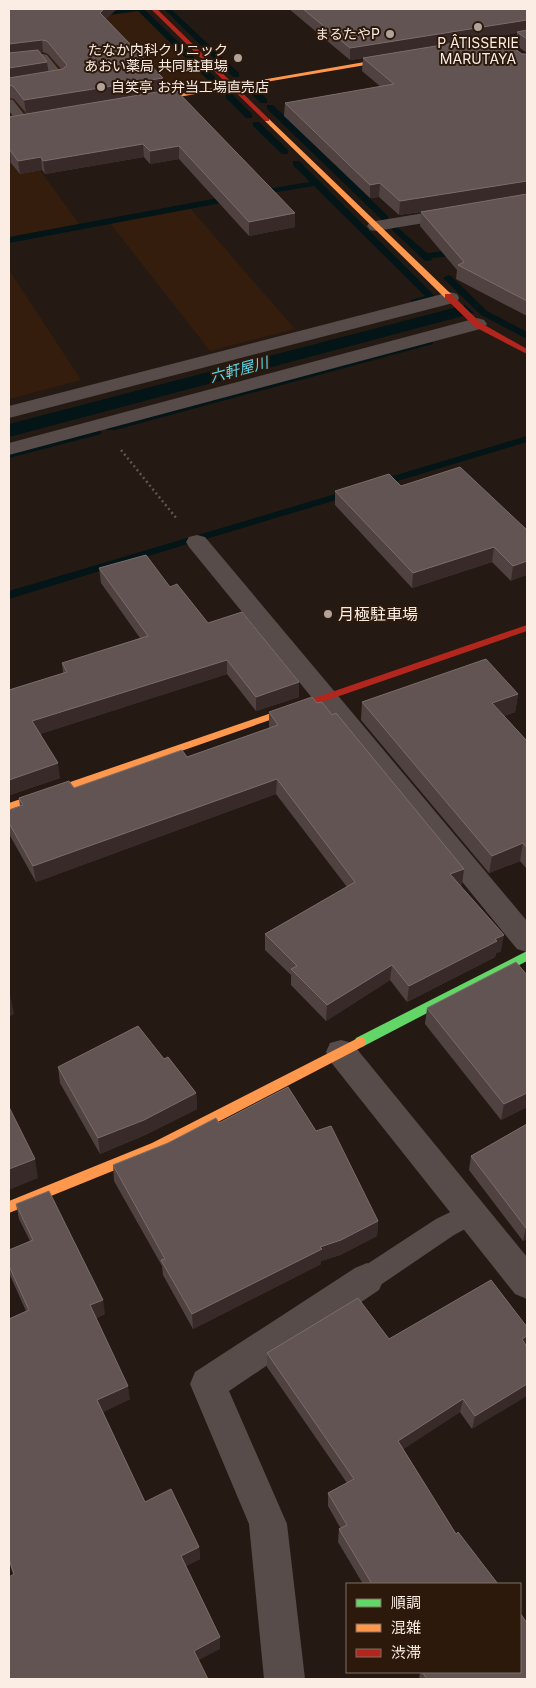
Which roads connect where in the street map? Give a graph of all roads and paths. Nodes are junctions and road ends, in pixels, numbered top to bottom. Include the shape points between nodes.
1 (154, 9) edge
2 (527, 37) edge
3 (498, 42) junction
4 (453, 49) edge
5 (516, 54) edge
6 (407, 57) edge
7 (9, 62) edge
8 (9, 86) edge
9 (233, 86) junction
10 (9, 103) edge
11 (130, 103) edge
12 (28, 120) joint
13 (9, 123) edge
14 (527, 200) edge
15 (376, 226) junction
16 (452, 299) junction
17 (475, 322) junction
18 (527, 352) edge
19 (9, 412) edge
20 (100, 425) junction
21 (9, 449) edge
22 (197, 542) joint
23 (527, 628) edge
24 (326, 698) junction
25 (9, 808) edge
26 (527, 941) edge
27 (527, 956) edge
28 (341, 1052) junction
29 (9, 1207) edge
30 (471, 1213) junction
31 (367, 1279) joint
32 (527, 1283) edge
33 (284, 1679) edge

1 - 9 street
2 - 3 street
3 - 4 street
3 - 5 street
6 - 9 street
7 - 8 lane via 43,57 60,78
9 - 11 street
9 - 15 street
10 - 12 lane
12 - 13 street
14 - 15 street
15 - 16 street
16 - 17 street
16 - 19 street
17 - 18 street
17 - 20 street
20 - 21 street
20 - 22 path
22 - 24 street
23 - 24 street
24 - 25 street
24 - 26 street
27 - 28 street
28 - 29 street via 157,1147
28 - 30 street
30 - 31 lane
30 - 32 street
31 - 33 street via 208,1384 268,1524

